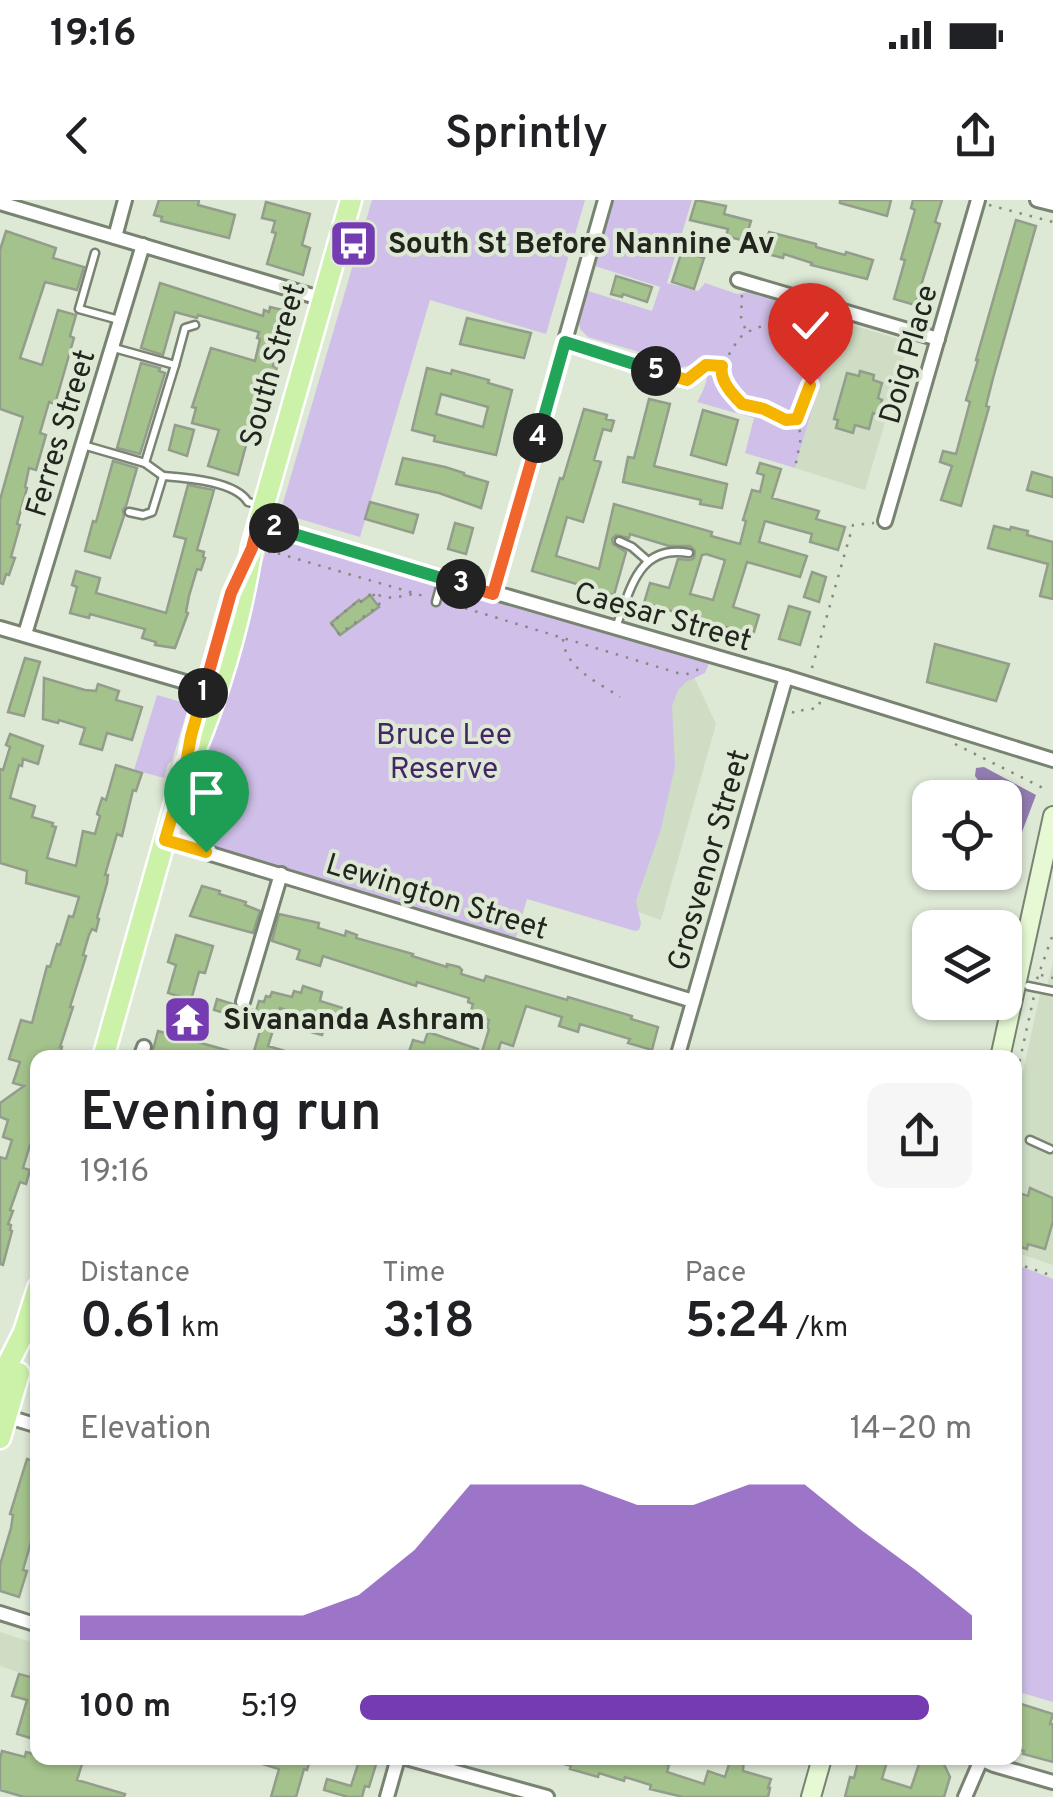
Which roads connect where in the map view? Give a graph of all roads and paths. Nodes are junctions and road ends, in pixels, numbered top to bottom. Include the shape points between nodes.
1 (126, 200) edge
2 (352, 200) edge
3 (605, 200) edge
4 (1037, 200) edge
5 (977, 201) edge
6 (4, 203) edge
7 (1053, 204) edge
8 (1053, 222) edge
9 (114, 237) junction
10 (144, 246) junction
11 (96, 253) dead end
12 (741, 282) joint
13 (323, 299) junction
14 (120, 321) junction
15 (195, 325) dead end
16 (747, 333) junction
17 (938, 339) junction
18 (565, 342) junction
19 (112, 347) junction
20 (175, 365) junction
21 (722, 366) junction
22 (687, 380) joint
23 (797, 419) junction
24 (83, 444) junction
25 (145, 463) junction
26 (795, 468) dead end
27 (163, 476) junction
28 (129, 512) dead end
29 (261, 515) junction
30 (885, 521) joint
31 (620, 541) dead end
32 (265, 547) junction
33 (689, 552) dead end
34 (648, 561) junction
35 (266, 565) dead end
36 (443, 578) junction
37 (224, 593) dead end
38 (373, 594) junction
39 (416, 594) junction
40 (493, 594) junction
41 (436, 601) junction
42 (615, 628) junction
43 (1, 631) edge
44 (25, 634) junction
45 (563, 638) junction
46 (711, 665) dead end
47 (812, 668) dead end
48 (786, 677) junction
49 (205, 685) junction
50 (620, 697) dead end
51 (821, 698) dead end
52 (778, 707) junction
53 (955, 744) dead end
54 (209, 759) dead end
55 (1053, 760) edge
56 (1043, 788) dead end
57 (1053, 816) edge
58 (165, 840) junction
59 (210, 842) dead end
60 (1053, 869) edge
61 (280, 874) junction
62 (1053, 934) edge
63 (1053, 978) edge
64 (1035, 984) junction
65 (1053, 991) edge
66 (693, 1001) junction
67 (243, 1002) dead end
68 (105, 1050) edge
69 (679, 1050) edge
70 (1002, 1050) edge
71 (1014, 1050) edge
72 (1022, 1050) edge
73 (1030, 1140) dead end
74 (1050, 1149) dead end
75 (1022, 1265) edge
76 (1053, 1276) edge
77 (30, 1313) edge
78 (24, 1332) junction
79 (0, 1391) edge
80 (3, 1415) edge
81 (30, 1423) edge
82 (0, 1438) edge
83 (0, 1614) edge
84 (30, 1623) edge
85 (396, 1765) edge
86 (431, 1765) edge
87 (820, 1765) edge
88 (977, 1765) edge
89 (998, 1765) edge
90 (1053, 1782) edge
91 (387, 1797) edge
92 (547, 1797) edge
93 (811, 1797) edge
94 (965, 1797) edge

1 - 9 street
2 - 13 main road, South Street
3 - 18 street
4 - 7 street
5 - 8 path
5 - 17 street, Doig Place
6 - 9 street
9 - 10 street
10 - 13 street
10 - 14 street, Ferres Street
11 - 14 lane via 79,309
12 - 16 path
12 - 17 street
13 - 29 main road, South Street
14 - 19 street, Ferres Street
15 - 20 lane via 185,328
16 - 21 path
16 - 23 path via 778,325 810,346 814,368
17 - 30 street, Doig Place
18 - 22 street
18 - 40 street
19 - 20 lane
19 - 24 street, Ferres Street
20 - 25 lane
21 - 22 path via 706,365
21 - 23 path via 724,382 742,404
23 - 26 path
24 - 25 lane
24 - 44 street, Ferres Street
25 - 27 lane
27 - 28 lane via 152,512
27 - 29 lane via 229,488 244,494
29 - 32 main road, South Street
29 - 36 street, Caesar Street
30 - 47 path via 853,525
31 - 34 lane
32 - 35 path
32 - 39 path
32 - 49 main road, South Street via 231,593
33 - 34 lane via 665,552
34 - 42 lane
36 - 40 street, Caesar Street
36 - 41 lane
37 - 49 path via 199,675
38 - 38 path via 380,605 339,634 330,622
38 - 39 path
39 - 41 path
40 - 42 street, Caesar Street
41 - 45 path
42 - 48 street, Caesar Street
43 - 44 street
44 - 49 street
45 - 46 path via 684,675
45 - 50 path via 573,664
48 - 52 street, Grosvenor Street
48 - 55 street, Caesar Street
49 - 58 main road, South Street
51 - 52 path via 818,708 796,713
52 - 66 street, Grosvenor Street
53 - 56 path
54 - 59 path via 189,828
57 - 70 street
58 - 61 street, Lewington Street
58 - 68 main road, South Street
60 - 64 street
61 - 66 street, Lewington Street
61 - 67 street
62 - 64 path
63 - 64 path
64 - 65 lane
64 - 71 street
64 - 72 path
66 - 69 street, Grosvenor Street
73 - 74 lane
75 - 76 path
77 - 78 main road
78 - 79 main road
78 - 80 main road via 20,1372
80 - 81 street
80 - 82 main road
83 - 84 street
85 - 91 street
86 - 92 street
87 - 93 street
88 - 94 street
89 - 90 street

